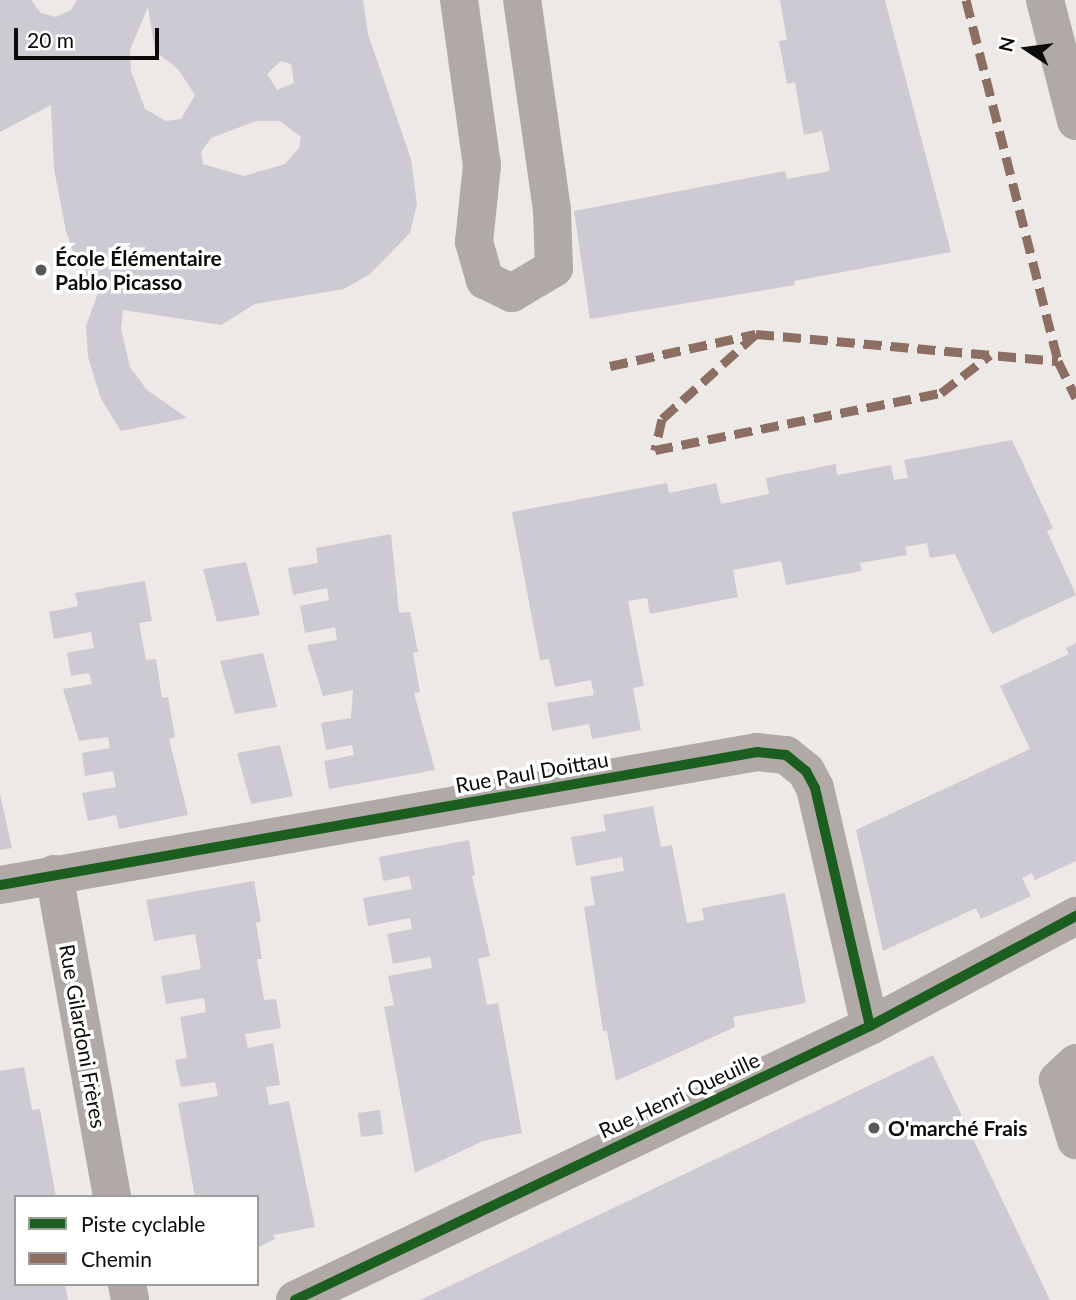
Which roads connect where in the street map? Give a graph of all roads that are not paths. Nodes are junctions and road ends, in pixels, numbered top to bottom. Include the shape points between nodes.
1 (458, 0) edge
2 (522, 0) edge
3 (1045, 0) edge
4 (1076, 121) edge
5 (54, 874) junction
6 (0, 885) edge
7 (1076, 916) edge
8 (870, 1026) junction
9 (1076, 1063) edge
10 (1076, 1140) edge
11 (111, 1195) edge
12 (295, 1300) edge

1 - 2 street via 482,165 474,242 485,280 512,293 554,268 552,210
3 - 4 street
5 - 6 street, Rue Paul Doittau
5 - 8 street, Rue Paul Doittau via 757,752 786,755 806,771 816,788
5 - 11 street, Rue Gilardoni Frères
7 - 8 street, Rue Henri Queuille
8 - 12 street, Rue Henri Queuille
9 - 10 street via 1058,1080

